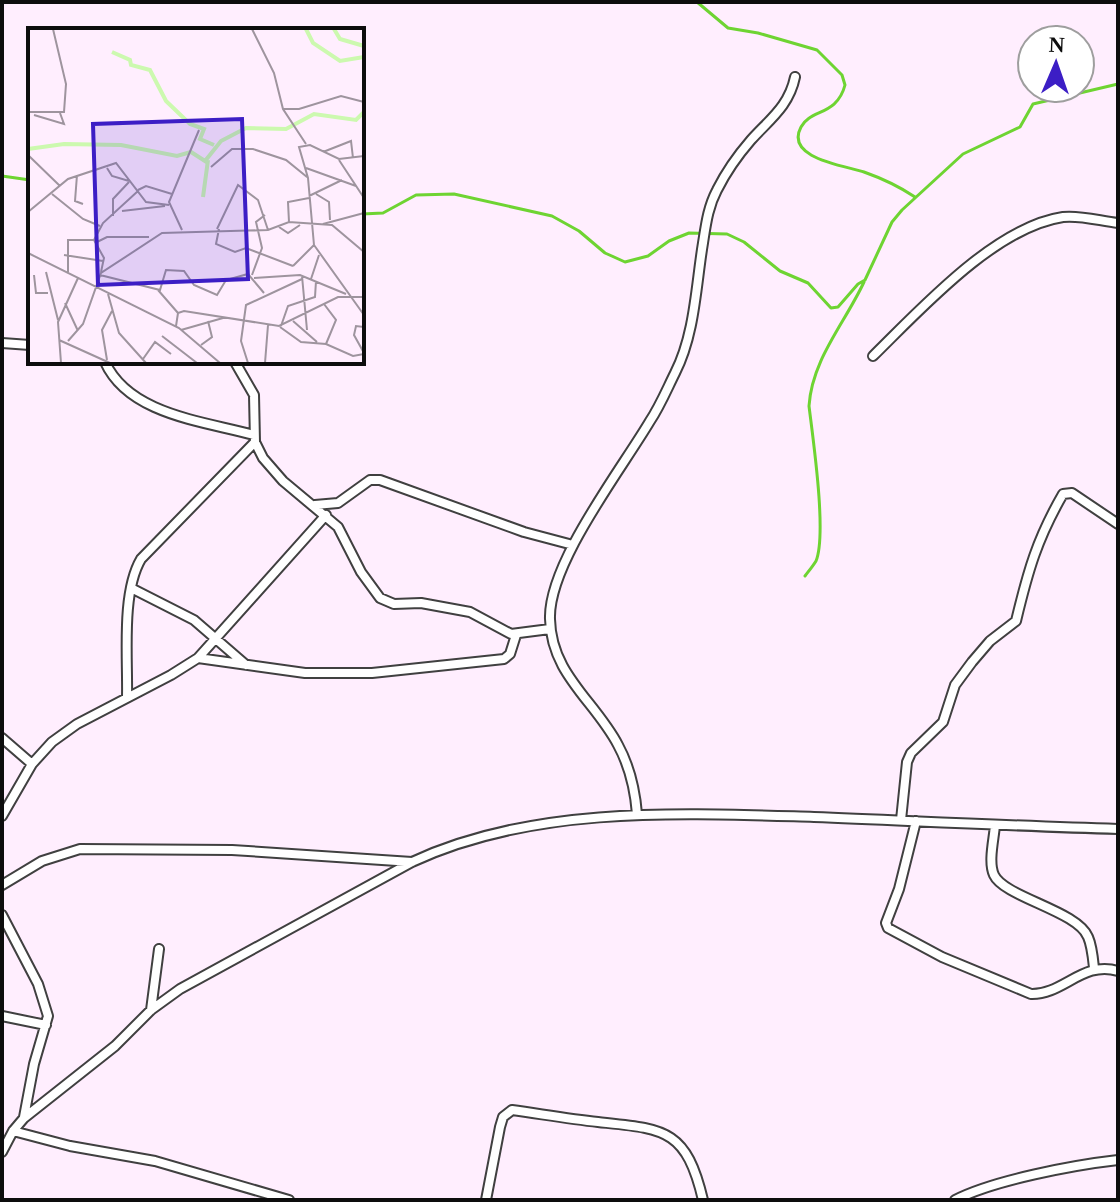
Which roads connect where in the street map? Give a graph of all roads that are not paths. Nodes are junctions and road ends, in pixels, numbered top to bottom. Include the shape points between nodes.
1 (795, 77) dead end
2 (1118, 223) edge
3 (2, 343) edge
4 (28, 345) edge
5 (873, 356) dead end
6 (106, 364) edge
7 (236, 364) edge
8 (255, 438) junction
9 (338, 503) junction
10 (315, 505) junction
11 (326, 515) junction
12 (1118, 524) edge
13 (338, 527) junction
14 (573, 545) junction
15 (131, 588) junction
16 (550, 629) junction
17 (516, 635) junction
18 (215, 637) junction
19 (198, 658) junction
20 (248, 667) junction
21 (127, 697) junction
22 (2, 738) edge
23 (32, 764) junction
24 (637, 814) junction
25 (2, 816) edge
26 (901, 820) junction
27 (916, 821) junction
28 (995, 825) junction
29 (1118, 829) edge
30 (412, 862) junction
31 (2, 885) edge
32 (2, 915) edge
33 (159, 949) dead end
34 (1094, 968) junction
35 (1118, 971) edge
36 (151, 1010) junction
37 (2, 1016) edge
38 (46, 1025) junction
39 (24, 1118) junction
40 (13, 1131) junction
41 (2, 1152) edge
42 (1118, 1160) edge
43 (289, 1200) edge
44 (486, 1200) edge
45 (703, 1200) edge
46 (955, 1200) edge

1 - 14 street via 785,106 734,161 709,206 689,332 678,368
2 - 5 street via 1068,217 1033,225 1009,238 985,253
3 - 4 street
6 - 8 street via 115,379 142,401
7 - 8 street via 254,395
8 - 10 street via 263,458 283,481
8 - 15 street via 141,559
9 - 10 street
9 - 13 street
9 - 14 street via 370,480 380,480
10 - 11 street
11 - 13 street
11 - 18 street
12 - 26 street via 1072,493 1063,494 1026,575 1016,621 972,662 955,685 943,722 911,753
13 - 17 street via 372,591 387,603 470,612
14 - 16 street via 556,581
15 - 18 street via 185,614
15 - 21 street
16 - 17 street
16 - 24 street via 566,673 624,756
17 - 20 street via 510,654 492,662 372,673
18 - 19 street
18 - 20 street
19 - 20 street
19 - 21 street
21 - 23 street via 63,733
22 - 23 street
23 - 25 street
24 - 26 street
24 - 30 street via 488,835
26 - 27 street
27 - 28 street
27 - 34 street via 888,928 1031,994 1044,993
28 - 29 street
28 - 34 street via 994,875 1083,930
30 - 31 street via 232,850 80,849 42,861
30 - 36 street via 205,974
32 - 38 street via 38,984 47,1007
33 - 36 street
34 - 35 street
36 - 39 street via 127,1036
37 - 38 street
38 - 39 street
39 - 40 street
40 - 41 street
40 - 43 street via 155,1161
42 - 46 street via 973,1191
44 - 45 street via 500,1127 512,1110 638,1125 666,1134 689,1158

